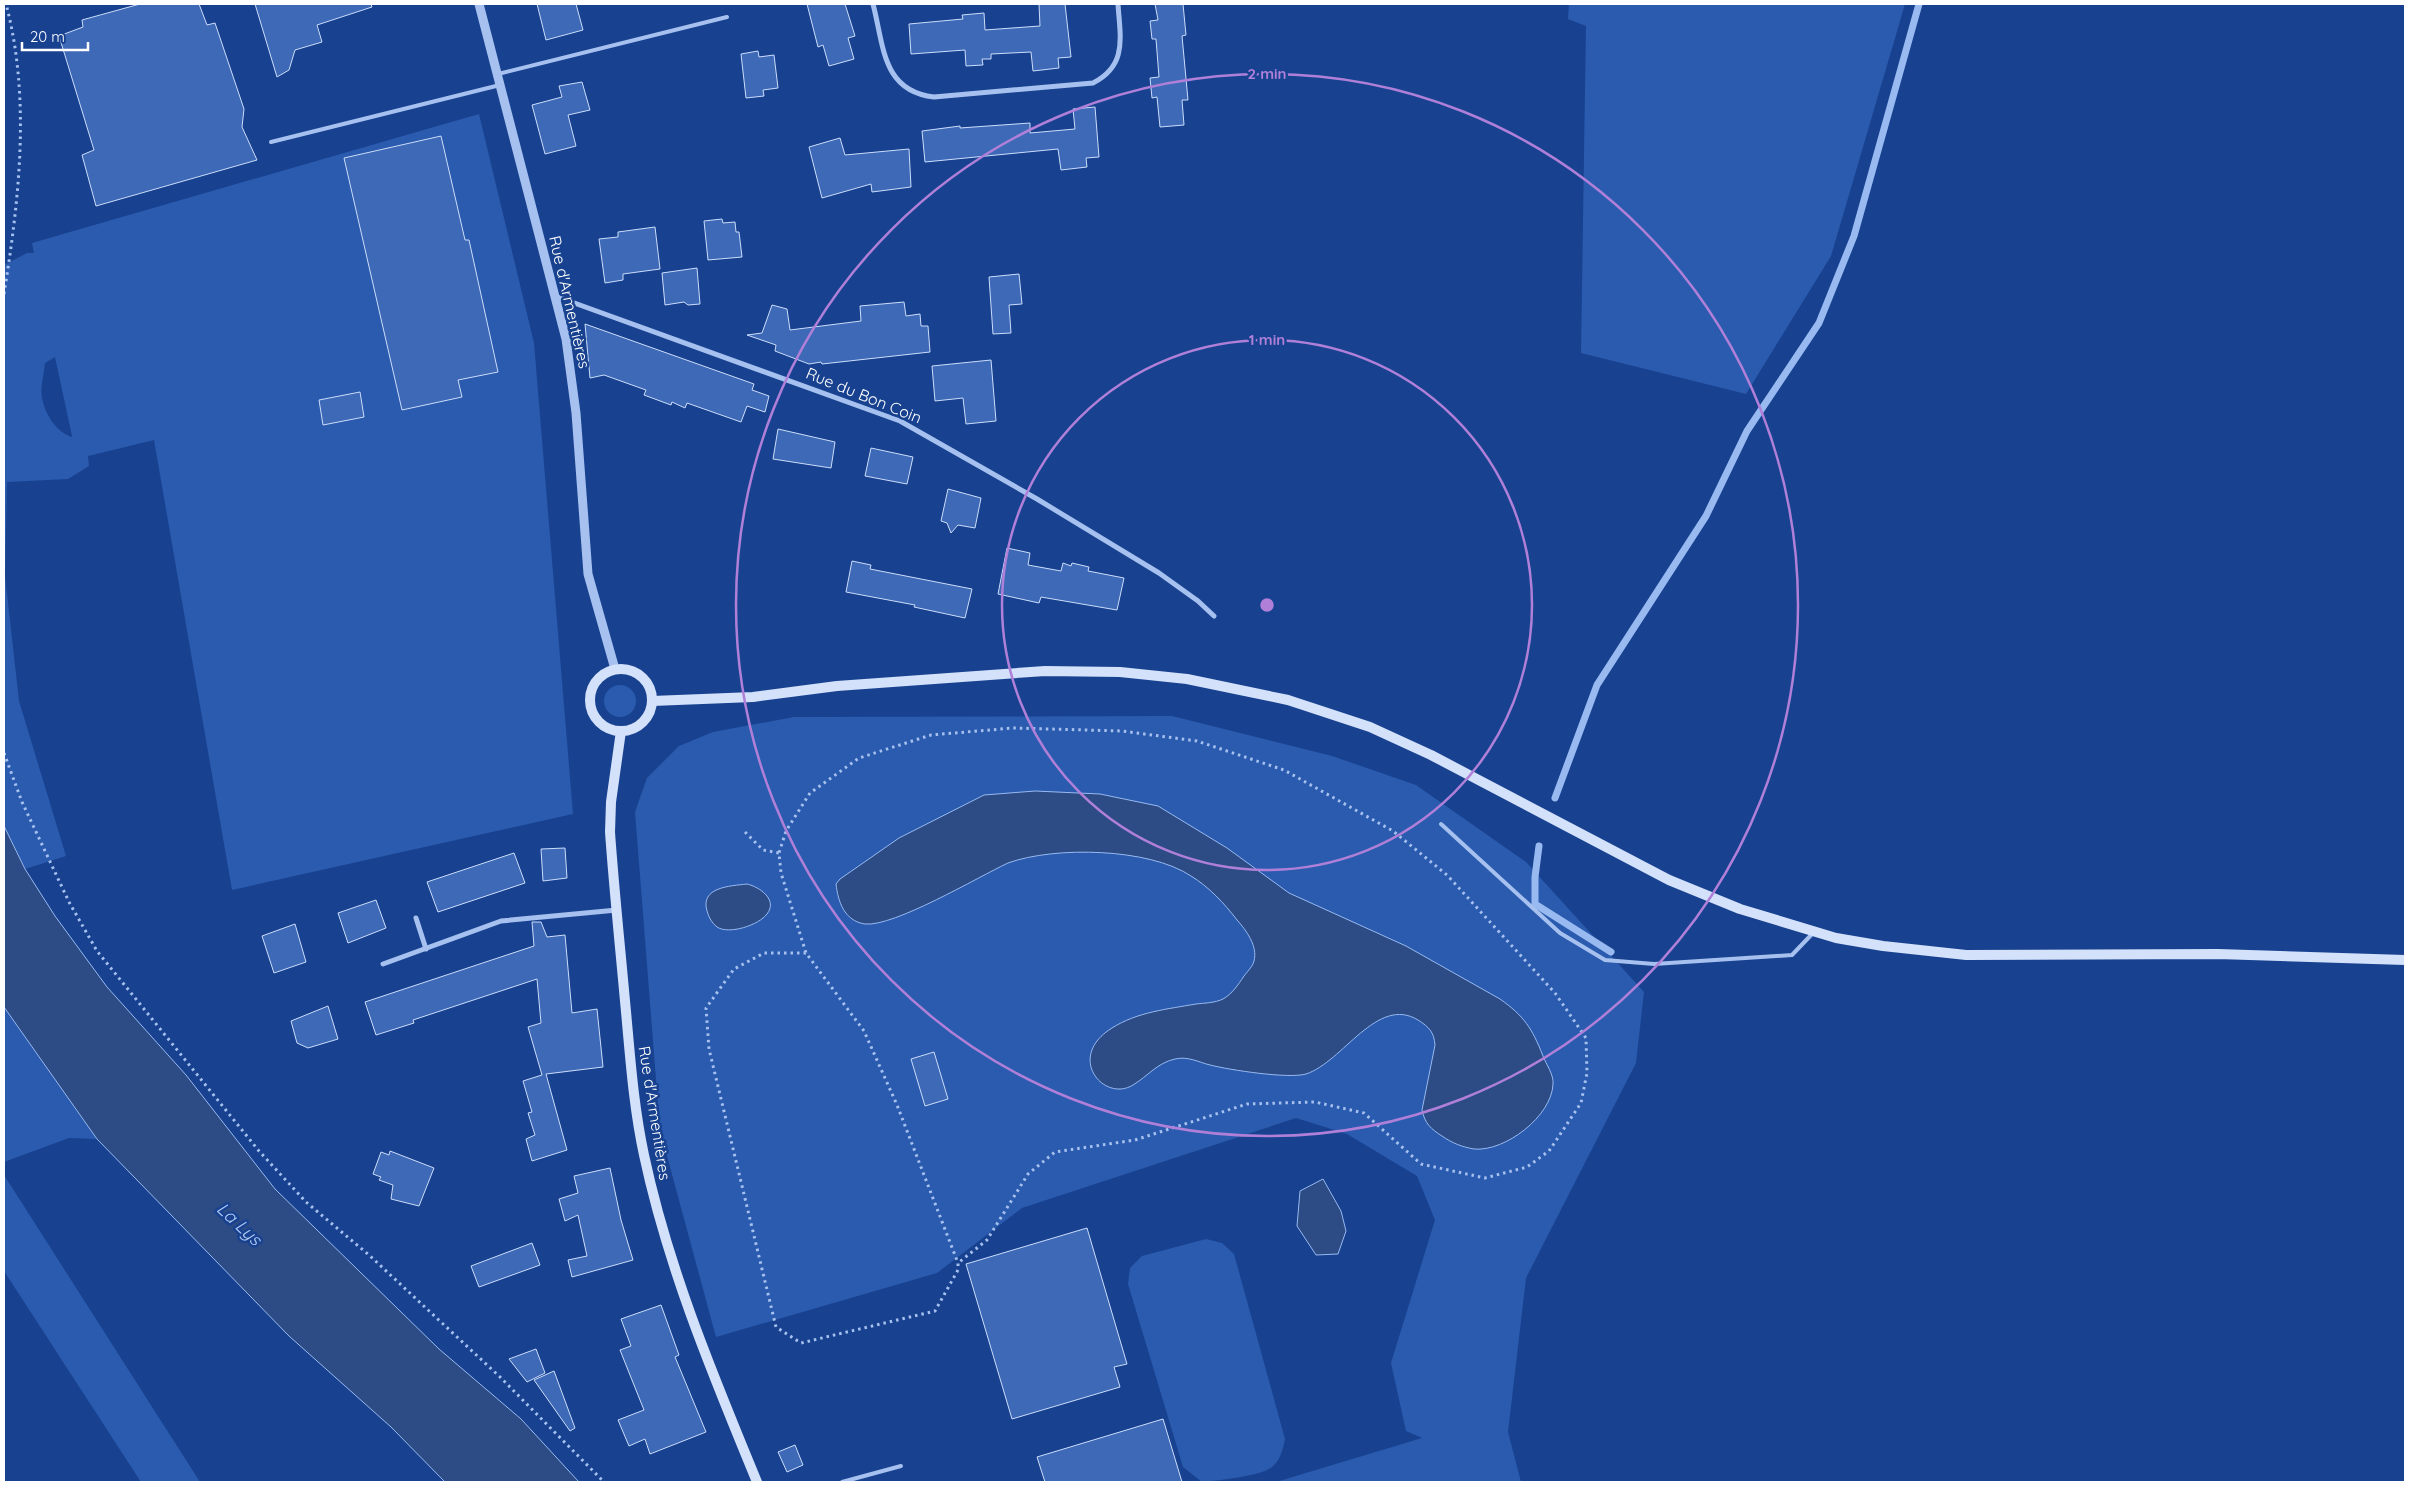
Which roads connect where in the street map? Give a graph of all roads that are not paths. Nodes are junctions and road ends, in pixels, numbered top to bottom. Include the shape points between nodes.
1 (479, 4) edge
2 (873, 4) edge
3 (1118, 4) edge
4 (727, 17) dead end
5 (498, 74) junction
6 (501, 84) junction
7 (271, 142) dead end
8 (556, 296) junction
9 (1214, 616) dead end
10 (615, 669) junction
11 (652, 701) junction
12 (621, 731) junction
13 (1441, 824) dead end
14 (616, 910) junction
15 (416, 918) dead end
16 (1814, 932) junction
17 (426, 949) junction
18 (2405, 960) edge
19 (383, 964) dead end
20 (901, 1466) dead end
21 (757, 1482) edge
22 (842, 1482) edge

1 - 5 street, Rue d'Armentières
2 - 3 street via 894,78 915,93 934,97 1083,85 1102,78 1120,53
4 - 5 lane
5 - 6 street, Rue d'Armentières
6 - 7 lane
6 - 8 street, Rue d'Armentières
8 - 9 street, Rue du Bon Coin via 900,421 1159,573
8 - 10 street, Rue d'Armentières via 571,368 588,574
10 - 11 main road via 626,669 641,676 648,685
10 - 12 main road via 595,682 590,706 599,722
11 - 12 main road via 643,722 635,728
11 - 16 main road via 753,697 837,686 1045,671 1160,675 1235,687 1288,700 1370,728 1431,755 1669,880 1740,909
12 - 14 main road, Rue d'Armentières via 610,817
13 - 16 lane via 1560,933 1605,960 1654,964 1792,955
14 - 17 street via 501,921
14 - 21 main road, Rue d'Armentières via 634,1096 649,1176 681,1289
15 - 17 street
16 - 18 main road via 1883,946 1966,955 2218,954
17 - 19 street
20 - 22 lane

